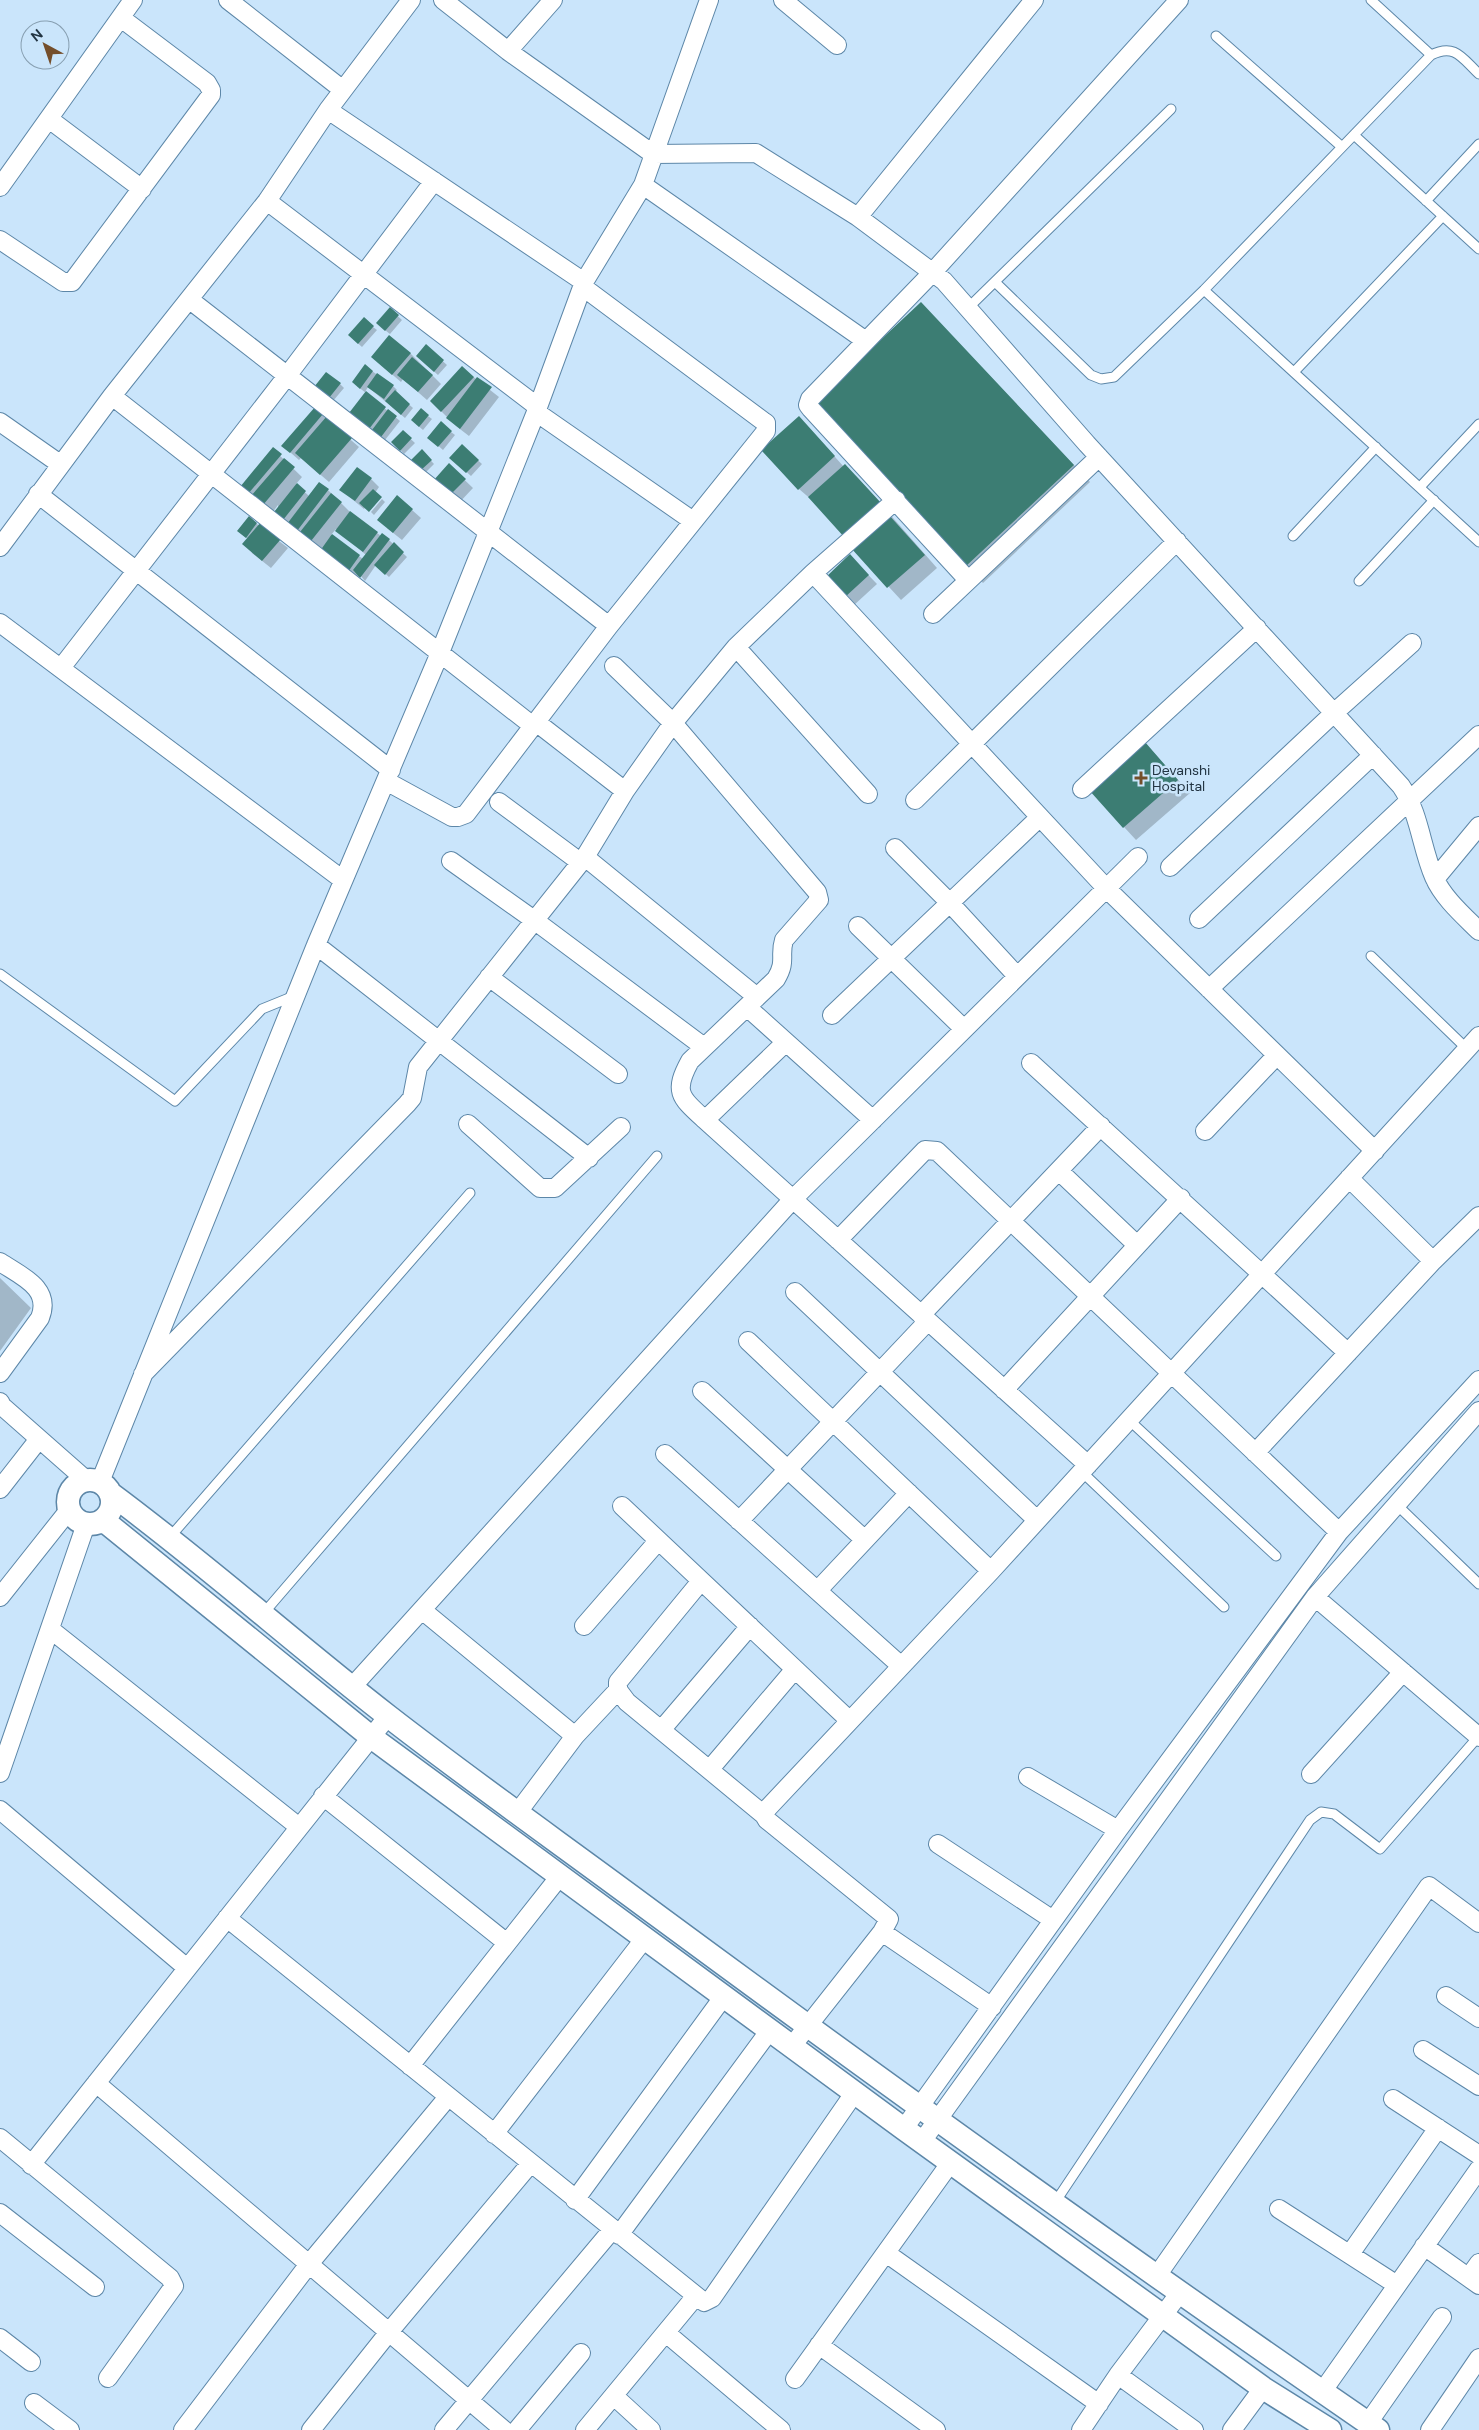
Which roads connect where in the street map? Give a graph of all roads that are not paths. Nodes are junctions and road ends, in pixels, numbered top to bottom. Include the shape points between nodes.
1 (134, 0) edge
2 (228, 0) edge
3 (411, 0) edge
4 (443, 0) edge
5 (553, 0) edge
6 (709, 0) edge
7 (783, 0) edge
8 (1034, 0) edge
9 (1179, 0) edge
10 (1371, 0) edge
11 (121, 18) junction
12 (1216, 36) dead end
13 (837, 45) dead end
14 (508, 51) junction
15 (1431, 55) junction
16 (1479, 74) edge
17 (343, 90) junction
18 (1171, 109) dead end
19 (328, 110) junction
20 (49, 119) junction
21 (1354, 135) junction
22 (1479, 144) edge
23 (1342, 148) junction
24 (653, 154) junction
25 (434, 181) junction
26 (643, 185) junction
27 (0, 187) edge
28 (142, 189) junction
29 (267, 201) junction
30 (1426, 201) junction
31 (1443, 216) junction
32 (858, 217) junction
33 (0, 240) edge
34 (1479, 249) edge
35 (932, 272) junction
36 (362, 274) junction
37 (995, 282) junction
38 (584, 285) junction
39 (1204, 290) junction
40 (190, 300) junction
41 (968, 308) junction
42 (866, 341) junction
43 (1294, 372) junction
44 (286, 376) junction
45 (112, 396) junction
46 (537, 410) junction
47 (0, 422) edge
48 (1479, 424) edge
49 (1376, 447) junction
50 (1099, 457) junction
51 (60, 464) junction
52 (210, 474) junction
53 (1420, 487) junction
54 (38, 494) junction
55 (896, 500) junction
56 (1434, 500) junction
57 (693, 521) junction
58 (487, 533) junction
59 (1293, 536) dead end
60 (1176, 541) junction
61 (1479, 542) edge
62 (0, 547) edge
63 (136, 570) junction
64 (813, 573) junction
65 (968, 580) junction
66 (1359, 581) dead end
67 (932, 614) dead end
68 (0, 623) edge
69 (609, 626) junction
70 (1257, 628) junction
71 (1412, 644) dead end
72 (736, 648) junction
73 (440, 655) junction
74 (614, 666) dead end
75 (61, 668) junction
76 (1334, 712) junction
77 (673, 723) junction
78 (535, 724) junction
79 (1479, 735) edge
80 (972, 743) junction
81 (1373, 755) junction
82 (388, 775) junction
83 (1082, 789) dead end
84 (625, 791) junction
85 (868, 794) dead end
86 (1410, 799) junction
87 (915, 800) dead end
88 (499, 802) dead end
89 (1040, 817) junction
90 (1479, 826) edge
91 (895, 848) dead end
92 (1138, 857) dead end
93 (582, 860) junction
94 (451, 861) dead end
95 (1170, 867) dead end
96 (1435, 879) junction
97 (343, 880) junction
98 (1106, 888) junction
99 (949, 902) junction
100 (1199, 918) dead end
101 (534, 920) junction
102 (1477, 925) edge
103 (858, 926) dead end
104 (316, 945) junction
105 (1371, 956) dead end
106 (891, 958) junction
107 (0, 974) edge
108 (1017, 976) junction
109 (489, 977) junction
110 (1209, 989) junction
111 (296, 996) junction
112 (752, 1002) junction
113 (832, 1015) dead end
114 (964, 1029) junction
115 (438, 1040) junction
116 (786, 1042) junction
117 (1473, 1043) edge
118 (704, 1047) junction
119 (1277, 1054) junction
120 (1031, 1063) dead end
121 (618, 1074) dead end
122 (705, 1120) junction
123 (872, 1120) junction
124 (468, 1124) dead end
125 (621, 1126) dead end
126 (1101, 1126) junction
127 (1206, 1131) dead end
128 (1375, 1151) junction
129 (658, 1156) dead end
130 (589, 1158) junction
131 (1059, 1170) junction
132 (1349, 1178) junction
133 (470, 1193) dead end
134 (1180, 1198) junction
135 (793, 1199) junction
136 (1479, 1216) edge
137 (1012, 1220) junction
138 (838, 1240) junction
139 (1137, 1245) junction
140 (1434, 1261) junction
141 (0, 1262) edge
142 (1263, 1273) junction
143 (795, 1292) dead end
144 (1090, 1296) junction
145 (924, 1318) junction
146 (748, 1341) dead end
147 (1348, 1354) junction
148 (879, 1372) junction
149 (0, 1373) edge
150 (143, 1374) junction
151 (1171, 1374) junction
152 (1479, 1380) edge
153 (1004, 1390) junction
154 (702, 1391) dead end
155 (0, 1402) edge
156 (1129, 1420) junction
157 (1476, 1420) edge
158 (833, 1421) junction
159 (39, 1439) junction
160 (1255, 1453) junction
161 (665, 1454) dead end
162 (1085, 1468) junction
163 (788, 1469) junction
164 (98, 1485) junction
165 (0, 1489) edge
166 (909, 1493) junction
167 (1396, 1504) junction
168 (622, 1506) dead end
169 (86, 1518) junction
170 (740, 1520) junction
171 (1037, 1520) junction
172 (1339, 1532) junction
173 (170, 1538) junction
174 (865, 1540) junction
175 (658, 1541) junction
176 (1276, 1556) dead end
177 (991, 1570) junction
178 (701, 1581) junction
179 (1479, 1584) edge
180 (818, 1590) junction
181 (0, 1597) edge
182 (1315, 1597) junction
183 (1224, 1607) dead end
184 (422, 1610) junction
185 (263, 1614) junction
186 (584, 1626) dead end
187 (750, 1626) junction
188 (50, 1629) junction
189 (900, 1665) junction
190 (795, 1669) junction
191 (1403, 1672) junction
192 (352, 1687) junction
193 (618, 1690) junction
194 (388, 1716) junction
195 (850, 1720) junction
196 (662, 1729) junction
197 (575, 1736) junction
198 (371, 1737) junction
199 (1479, 1737) edge
200 (710, 1769) junction
201 (0, 1773) edge
202 (1312, 1774) dead end
203 (1028, 1778) dead end
204 (323, 1796) junction
205 (0, 1810) edge
206 (518, 1812) junction
207 (764, 1815) junction
208 (299, 1827) junction
209 (1118, 1830) junction
210 (503, 1834) junction
211 (938, 1844) dead end
212 (560, 1876) junction
213 (227, 1918) junction
214 (1054, 1920) junction
215 (1479, 1923) edge
216 (882, 1932) junction
217 (645, 1938) junction
218 (506, 1943) junction
219 (187, 1968) junction
220 (724, 1996) junction
221 (1446, 1996) dead end
222 (992, 2007) junction
223 (1479, 2018) edge
224 (808, 2026) junction
225 (770, 2030) junction
226 (792, 2046) junction
227 (1423, 2050) dead end
228 (410, 2066) junction
229 (96, 2083) junction
230 (1479, 2086) edge
231 (855, 2092) junction
232 (448, 2097) junction
233 (1393, 2098) dead end
234 (929, 2113) junction
235 (1438, 2128) junction
236 (494, 2134) junction
237 (914, 2134) junction
238 (0, 2138) edge
239 (1479, 2155) edge
240 (952, 2162) junction
241 (530, 2164) junction
242 (31, 2165) junction
243 (1479, 2169) edge
244 (575, 2200) junction
245 (1054, 2204) junction
246 (1280, 2209) dead end
247 (0, 2213) edge
248 (616, 2233) junction
249 (1424, 2246) junction
250 (886, 2253) junction
251 (1350, 2254) junction
252 (1479, 2263) edge
253 (308, 2264) junction
254 (1156, 2277) junction
255 (1474, 2281) edge
256 (1397, 2285) junction
257 (95, 2287) dead end
258 (1179, 2294) junction
259 (695, 2297) junction
260 (1164, 2315) junction
261 (1442, 2317) dead end
262 (389, 2332) junction
263 (666, 2333) junction
264 (0, 2338) edge
265 (819, 2345) junction
266 (581, 2353) dead end
267 (1479, 2358) edge
268 (31, 2362) dead end
269 (1118, 2375) junction
270 (108, 2378) dead end
271 (795, 2379) dead end
272 (1263, 2388) junction
273 (1322, 2392) junction
274 (614, 2396) junction
275 (469, 2400) junction
276 (34, 2403) dead end
277 (1099, 2404) junction
278 (1373, 2427) edge
279 (70, 2430) edge
280 (183, 2430) edge
281 (311, 2430) edge
282 (444, 2430) edge
283 (504, 2430) edge
284 (517, 2430) edge
285 (585, 2430) edge
286 (651, 2430) edge
287 (781, 2430) edge
288 (936, 2430) edge
289 (1081, 2430) edge
290 (1194, 2430) edge
291 (1232, 2430) edge
292 (1330, 2430) edge
293 (1430, 2430) edge

1 - 11 street
2 - 17 street
3 - 17 street
4 - 14 street
5 - 14 street
6 - 24 street
7 - 13 street
8 - 32 street
9 - 35 street
10 - 15 lane
11 - 20 street
11 - 28 street via 207,83 211,90 211,95
12 - 23 lane
14 - 24 street
15 - 16 lane via 1444,49 1455,51
15 - 21 lane
17 - 19 street
18 - 37 lane
19 - 25 street
19 - 29 street
20 - 27 street
20 - 28 street
21 - 23 lane
21 - 30 lane
22 - 30 lane
23 - 39 lane
24 - 26 street
24 - 32 street via 756,153
25 - 36 street
25 - 38 street
26 - 38 street
26 - 42 street
28 - 33 street via 72,282 63,282
29 - 36 street
29 - 40 street
30 - 31 lane
31 - 34 lane
31 - 43 lane
32 - 35 street
35 - 41 street
35 - 42 street
36 - 44 street
36 - 46 street
37 - 39 lane via 1090,375 1101,379 1114,377
37 - 41 lane
38 - 46 street
38 - 57 street via 766,423 766,431
39 - 43 lane
40 - 44 street
40 - 45 street
41 - 50 street
42 - 55 street via 808,404
43 - 49 lane
44 - 52 street
44 - 58 street
45 - 51 street
45 - 52 street
46 - 57 street
46 - 58 street
47 - 51 street
48 - 53 lane
49 - 53 lane
49 - 59 lane
50 - 60 street
50 - 65 street
51 - 54 street
52 - 63 street
52 - 73 street
53 - 56 lane
54 - 62 street
54 - 63 street
55 - 64 street
55 - 65 street
56 - 61 lane
56 - 66 lane
57 - 69 street
58 - 69 street
58 - 73 street
60 - 70 street
60 - 80 street
63 - 75 street
63 - 82 street
64 - 72 street
64 - 80 street
65 - 67 street
68 - 75 street
69 - 78 street
70 - 76 street
70 - 83 street
71 - 76 street
72 - 77 street
72 - 85 street
73 - 78 street
73 - 82 street
74 - 77 street
75 - 97 street
76 - 81 street
76 - 95 street
77 - 84 street
77 - 112 street via 817,892 819,900 784,940 782,970
78 - 82 street via 472,808 458,817 452,817
78 - 84 street
79 - 86 street
80 - 87 street
80 - 89 street
81 - 86 street
81 - 100 street
82 - 97 street
84 - 93 street
86 - 96 street
86 - 110 street
88 - 93 street
89 - 98 street
89 - 99 street
90 - 96 street
91 - 99 street
92 - 98 street
93 - 101 street
93 - 112 street
94 - 101 street
96 - 102 street via 1445,894
97 - 104 street
98 - 108 street
98 - 110 street
99 - 106 street
99 - 108 street
101 - 109 street
101 - 118 street
103 - 106 street
104 - 111 street
104 - 115 street
105 - 117 lane
106 - 113 street
106 - 114 street
107 - 111 lane via 175,1101 262,1009
108 - 114 street
109 - 115 street
109 - 121 street
110 - 119 street
111 - 150 street
112 - 116 street
112 - 118 street
114 - 123 street
115 - 130 street
115 - 150 street via 418,1067 412,1098 407,1104
116 - 122 street
116 - 123 street
117 - 128 street
118 - 122 street via 690,1061 679,1087 681,1094
119 - 127 street
119 - 128 street
120 - 126 street
122 - 135 street
123 - 135 street
124 - 130 street via 540,1188 555,1188
125 - 130 street
126 - 131 street
126 - 134 street
128 - 132 street
129 - 185 lane
131 - 137 street
131 - 139 street
132 - 140 street
132 - 142 street
133 - 173 lane
134 - 139 street
134 - 142 street
135 - 138 street
135 - 184 street
136 - 140 street
137 - 138 street via 938,1151 930,1149 925,1150
137 - 144 street
137 - 145 street
138 - 145 street
139 - 144 street
140 - 147 street
141 - 149 street via 36,1286 44,1297 44,1309
142 - 147 street
142 - 151 street
143 - 148 street
144 - 151 street
144 - 153 street
145 - 148 street
145 - 153 street
146 - 158 street
147 - 160 street
148 - 158 street
148 - 171 street
150 - 164 street
151 - 156 street
151 - 160 street
152 - 172 street
153 - 162 street
154 - 163 street
155 - 159 street
156 - 162 street
156 - 176 lane
157 - 167 street
158 - 163 street
158 - 166 street
159 - 164 street
159 - 165 street
160 - 172 street
161 - 170 street
162 - 171 street
162 - 183 lane
163 - 170 street
163 - 174 street
164 - 169 street via 111,1511
164 - 169 street via 77,1484 71,1491 68,1500
164 - 173 street
166 - 174 street
166 - 177 street
167 - 179 lane
167 - 182 street
168 - 175 street
169 - 181 street via 49,1532
169 - 188 street
169 - 198 street
170 - 180 street
171 - 177 street
172 - 209 street
173 - 185 street
174 - 180 street
175 - 178 street
175 - 186 street
177 - 189 street
178 - 187 street
178 - 193 street via 618,1682
180 - 189 street
182 - 191 street
182 - 234 street
184 - 192 street
184 - 197 street
185 - 192 street
187 - 190 street
187 - 196 street
188 - 201 street
188 - 208 street
189 - 195 street
190 - 195 street
190 - 200 street
191 - 199 street
191 - 202 street
192 - 194 street
193 - 196 street via 627,1702
193 - 197 street
194 - 198 street
194 - 206 street
195 - 207 street
196 - 200 street
197 - 206 street
198 - 204 street
198 - 210 street
199 - 245 lane via 1380,1849 1334,1814 1321,1812 1310,1820
200 - 207 street
203 - 209 street
204 - 208 street
204 - 218 street
205 - 219 street
206 - 210 street
206 - 224 street
207 - 216 street via 885,1913 889,1919
208 - 213 street
209 - 214 street
210 - 212 street
211 - 214 street
212 - 217 street
212 - 218 street
213 - 219 street
213 - 228 street
214 - 222 street
215 - 254 street via 1429,1886
216 - 222 street
216 - 224 street
217 - 220 street
217 - 236 street
218 - 228 street
219 - 229 street
220 - 225 street
220 - 244 street
221 - 223 street
222 - 234 street
224 - 226 street
224 - 234 street
225 - 226 street
225 - 248 street
226 - 231 street
227 - 230 street
228 - 232 street
229 - 242 street
229 - 253 street
231 - 237 street
231 - 259 street via 712,2298 704,2302
232 - 236 street
232 - 253 street
233 - 235 street
234 - 237 street
234 - 245 street
235 - 239 street
235 - 251 street
236 - 241 street
237 - 240 street
238 - 242 street
240 - 250 street
240 - 260 street
241 - 244 street
241 - 262 street
242 - 270 street via 170,2278 174,2286
243 - 249 street
244 - 248 street
245 - 254 street
246 - 251 street
247 - 257 street
248 - 259 street
248 - 275 street
249 - 255 street
249 - 256 street
250 - 265 street
250 - 277 street
251 - 256 street
252 - 255 street
253 - 262 street
253 - 280 street
254 - 258 street
256 - 273 street
258 - 260 street
258 - 273 street
259 - 263 street
260 - 269 street
260 - 272 street
261 - 278 street
262 - 275 street
262 - 281 street
263 - 274 street
263 - 287 street
264 - 268 street
265 - 271 street
265 - 288 street
266 - 284 street
267 - 293 street
269 - 277 street
269 - 290 street
272 - 291 street
272 - 292 street
273 - 278 street
274 - 285 street
274 - 286 street
275 - 282 street
275 - 283 street
276 - 279 street
277 - 289 street

